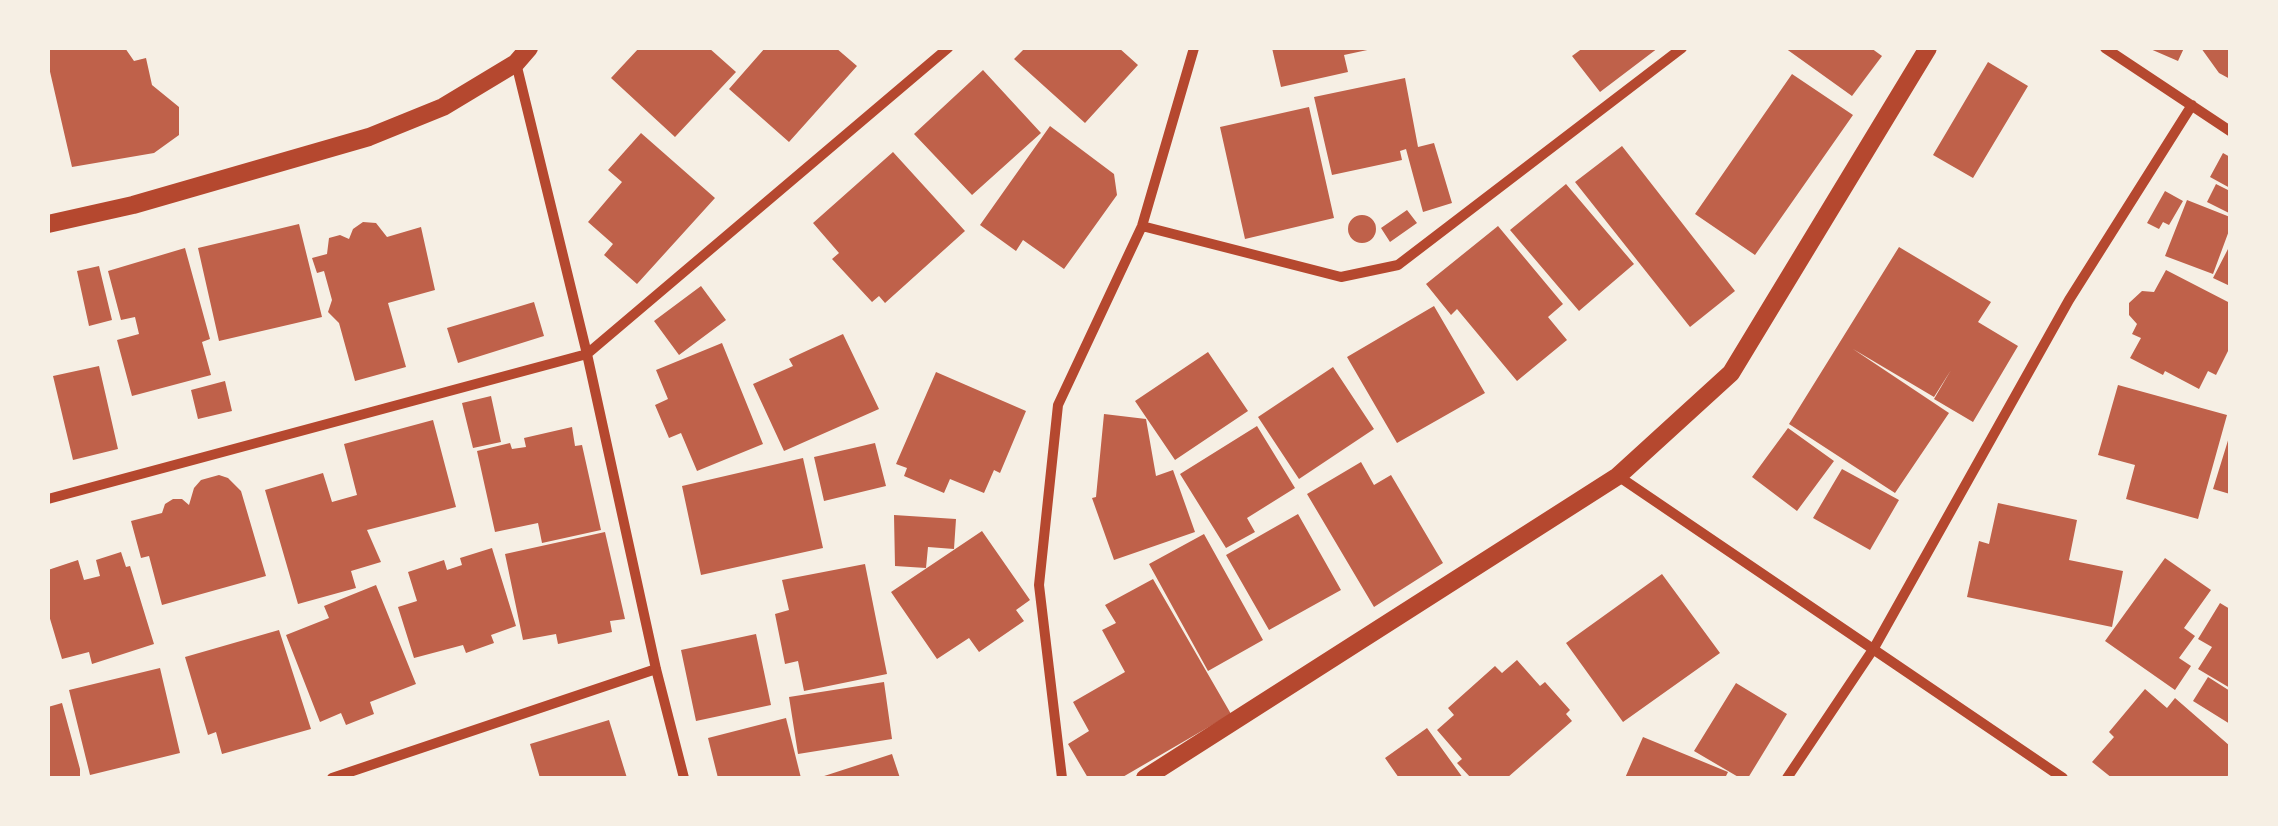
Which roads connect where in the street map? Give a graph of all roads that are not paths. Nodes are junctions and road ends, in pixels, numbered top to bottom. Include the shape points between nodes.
1 (528, 48) edge
2 (948, 48) edge
3 (1194, 48) edge
4 (1682, 48) edge
5 (1928, 48) edge
6 (2105, 48) edge
7 (516, 63) junction
8 (2192, 105) junction
9 (2230, 131) edge
10 (48, 224) edge
11 (1142, 226) junction
12 (588, 354) junction
13 (1618, 476) junction
14 (48, 499) edge
15 (1874, 648) junction
16 (656, 669) junction
17 (332, 778) edge
18 (684, 778) edge
19 (1062, 778) edge
20 (1145, 778) edge
21 (1787, 778) edge
22 (2062, 778) edge

1 - 7 street
2 - 12 street
3 - 11 street
4 - 11 street via 1398,265 1342,277
5 - 13 street via 1731,373
6 - 8 street
7 - 10 street via 443,106 369,137
7 - 12 street
8 - 9 street
8 - 15 street via 2069,300
11 - 19 street via 1058,405 1038,585
12 - 14 street
12 - 16 street
13 - 15 street
13 - 20 street
15 - 21 street
15 - 22 street
16 - 17 street
16 - 18 street

